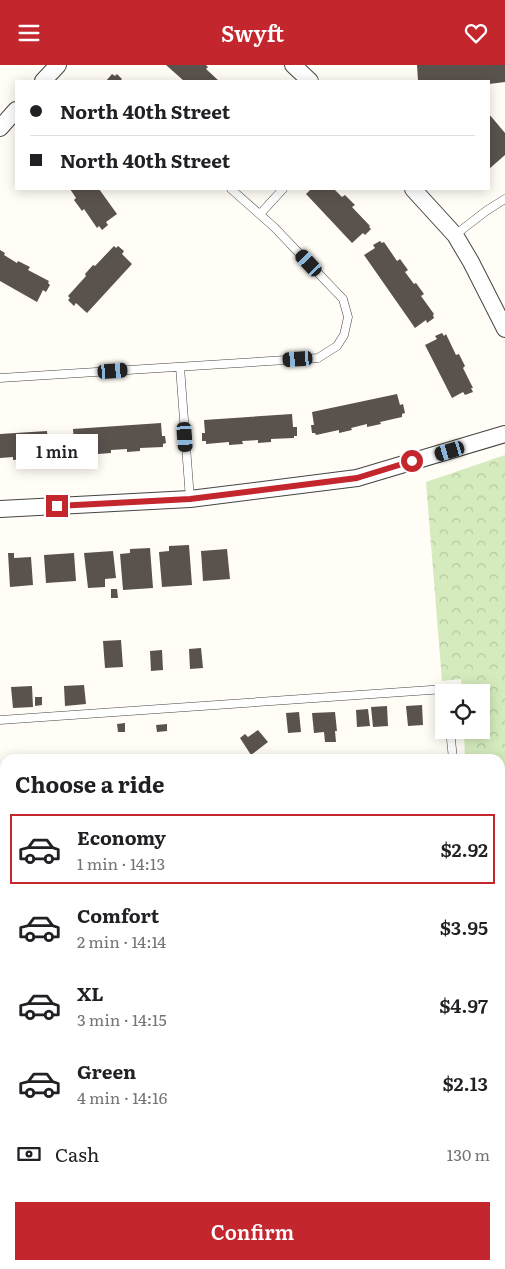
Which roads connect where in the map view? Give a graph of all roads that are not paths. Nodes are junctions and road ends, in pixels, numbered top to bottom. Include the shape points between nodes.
1 (58, 65) edge
2 (293, 65) edge
3 (44, 80) edge
4 (309, 80) edge
5 (15, 111) edge
6 (0, 128) edge
7 (231, 190) edge
8 (282, 190) edge
9 (414, 190) edge
10 (505, 199) edge
11 (260, 214) junction
12 (456, 235) junction
13 (503, 319) edge
14 (180, 367) junction
15 (0, 379) edge
16 (505, 434) edge
17 (190, 499) junction
18 (0, 509) edge
19 (435, 690) edge
20 (0, 720) edge
21 (451, 739) edge
22 (452, 754) edge

1 - 3 street
2 - 4 street
5 - 6 street
7 - 11 lane
8 - 11 lane
9 - 12 street
10 - 12 lane
11 - 14 lane via 343,299 348,317 344,335 337,346 318,358
12 - 13 street
14 - 15 lane
14 - 17 lane
16 - 17 street via 357,478
17 - 18 street
19 - 20 lane
21 - 22 lane

